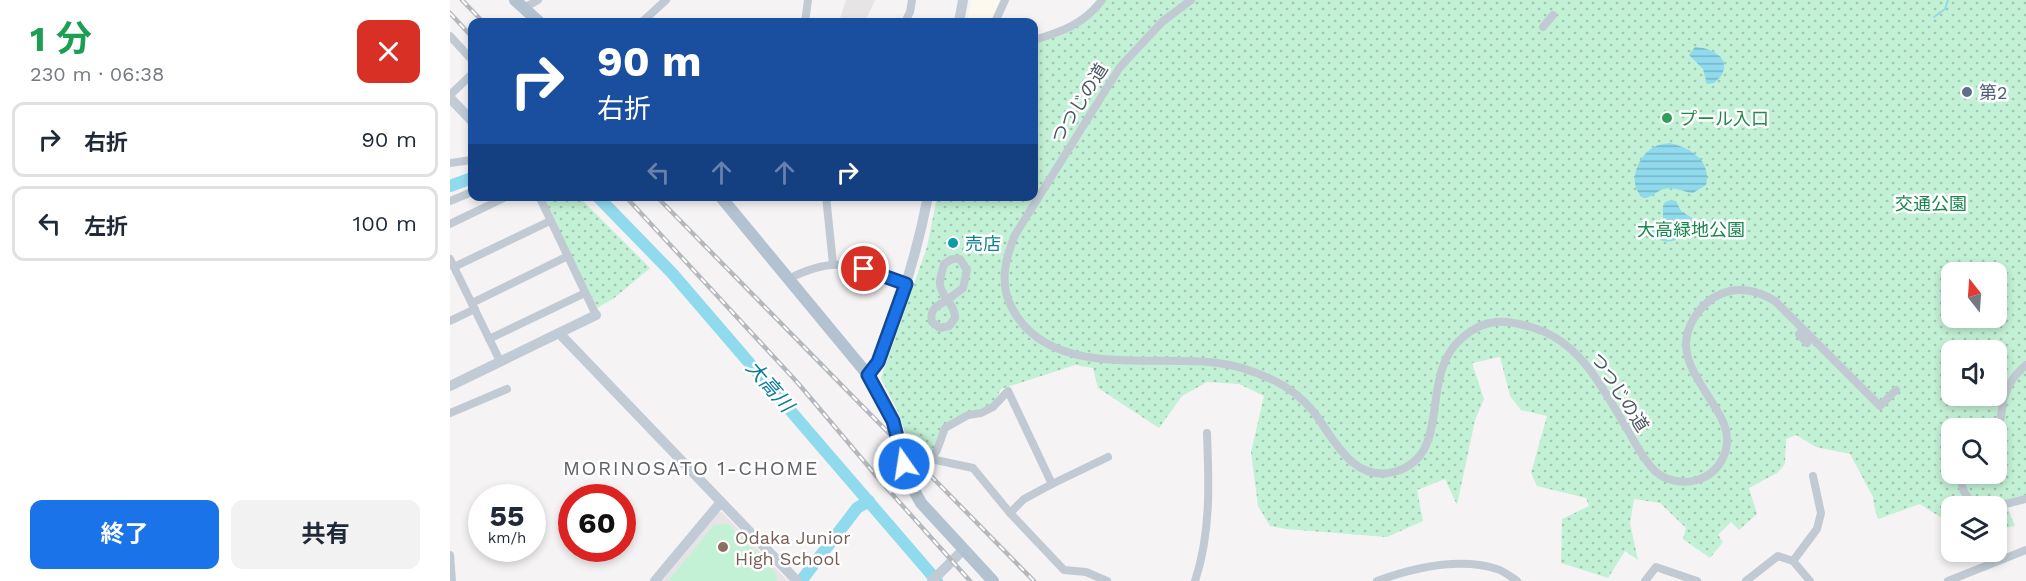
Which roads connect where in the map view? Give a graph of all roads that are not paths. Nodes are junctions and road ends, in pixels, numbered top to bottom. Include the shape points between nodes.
1 (538, 0) edge
2 (666, 0) edge
3 (808, 0) edge
4 (912, 0) edge
5 (963, 0) edge
6 (1005, 0) edge
7 (1102, 0) edge
8 (1191, 0) edge
9 (520, 4) edge
10 (1553, 15) dead end
11 (535, 18) edge
12 (646, 18) edge
13 (806, 18) edge
14 (906, 18) edge
15 (960, 18) edge
16 (997, 18) edge
17 (1543, 27) dead end
18 (450, 36) edge
19 (1038, 39) edge
20 (468, 56) edge
21 (468, 78) edge
22 (450, 97) edge
23 (468, 117) edge
24 (468, 161) edge
25 (450, 163) edge
26 (468, 194) edge
27 (1038, 198) edge
28 (450, 201) edge
29 (498, 201) edge
30 (541, 201) edge
31 (724, 201) edge
32 (827, 201) edge
33 (927, 201) edge
34 (1036, 201) edge
35 (550, 220) junction
36 (450, 224) edge
37 (568, 256) junction
38 (450, 258) edge
39 (833, 264) junction
40 (454, 267) junction
41 (788, 279) junction
42 (906, 284) junction
43 (585, 293) junction
44 (947, 300) joint
45 (473, 306) junction
46 (596, 315) joint
47 (450, 321) edge
48 (559, 333) junction
49 (1799, 334) dead end
50 (489, 339) junction
51 (1807, 343) dead end
52 (500, 361) junction
53 (2026, 365) edge
54 (868, 375) junction
55 (450, 386) edge
56 (507, 389) dead end
57 (1896, 390) dead end
58 (450, 413) edge
59 (2000, 418) edge
60 (1207, 433) dead end
61 (899, 440) junction
62 (1108, 457) dead end
63 (931, 459) junction
64 (1813, 476) dead end
65 (1052, 484) junction
66 (2026, 499) edge
67 (721, 502) junction
68 (2007, 504) edge
69 (1010, 513) junction
70 (964, 549) junction
71 (2026, 550) edge
72 (450, 555) edge
73 (1793, 561) junction
74 (796, 580) edge
75 (452, 581) edge
76 (655, 581) edge
77 (932, 581) edge
78 (993, 581) edge
79 (1107, 581) edge
80 (1195, 581) edge
81 (1377, 581) edge
82 (1517, 581) edge
83 (1646, 581) edge
84 (1697, 581) edge
85 (1746, 581) edge
86 (1810, 581) edge
87 (1948, 581) edge

1 - 9 street
2 - 12 street
3 - 13 street
4 - 14 street
5 - 15 street
6 - 16 street
7 - 19 street via 1072,27
8 - 27 street, つつじの道 via 1162,22 1120,66
9 - 11 main road
10 - 17 street
18 - 20 street
21 - 22 street
22 - 23 street
24 - 25 street
26 - 28 street
29 - 36 street
30 - 35 street
31 - 41 main road
32 - 39 street
33 - 42 street
34 - 57 street, つつじの道 via 1015,235 1004,265 1008,302 1028,332 1072,353 1102,359 1217,363 1257,373 1300,398 1348,460 1368,470 1390,473 1404,468 1424,452 1429,442 1435,391 1448,355 1471,330 1496,322 1544,331 1573,350 1646,460 1662,476 1684,482 1706,477 1721,464 1727,445 1724,425 1692,372 1686,354 1686,339 1698,311 1725,292 1756,291 1775,301 1880,406
35 - 37 street
35 - 40 street
37 - 43 street
37 - 45 street
38 - 40 street
39 - 41 street
39 - 42 street via 853,266
40 - 45 street
41 - 54 main road
42 - 54 street via 878,362
43 - 46 street
43 - 50 street
44 - 44 street via 940,282 944,264 960,259 967,270 963,288
45 - 47 street
45 - 50 street
46 - 48 street
48 - 52 street
48 - 67 street
49 - 51 street
50 - 52 street
52 - 55 street
53 - 59 street via 2008,387
54 - 61 main road
56 - 58 street
60 - 80 street via 1209,501
61 - 63 street
61 - 70 main road via 911,485 921,502
62 - 65 street
63 - 65 street via 945,428 993,407 1008,391
63 - 69 street via 973,468
64 - 73 street via 1821,513 1817,529
65 - 69 street via 1024,499
66 - 68 street
67 - 74 street
67 - 76 street
69 - 79 street via 1064,570 1086,572
70 - 77 street
70 - 78 main road
71 - 87 street
72 - 75 street
73 - 85 street via 1778,556
73 - 86 street
81 - 82 street via 1432,566 1475,564 1499,569
83 - 84 street via 1656,567

